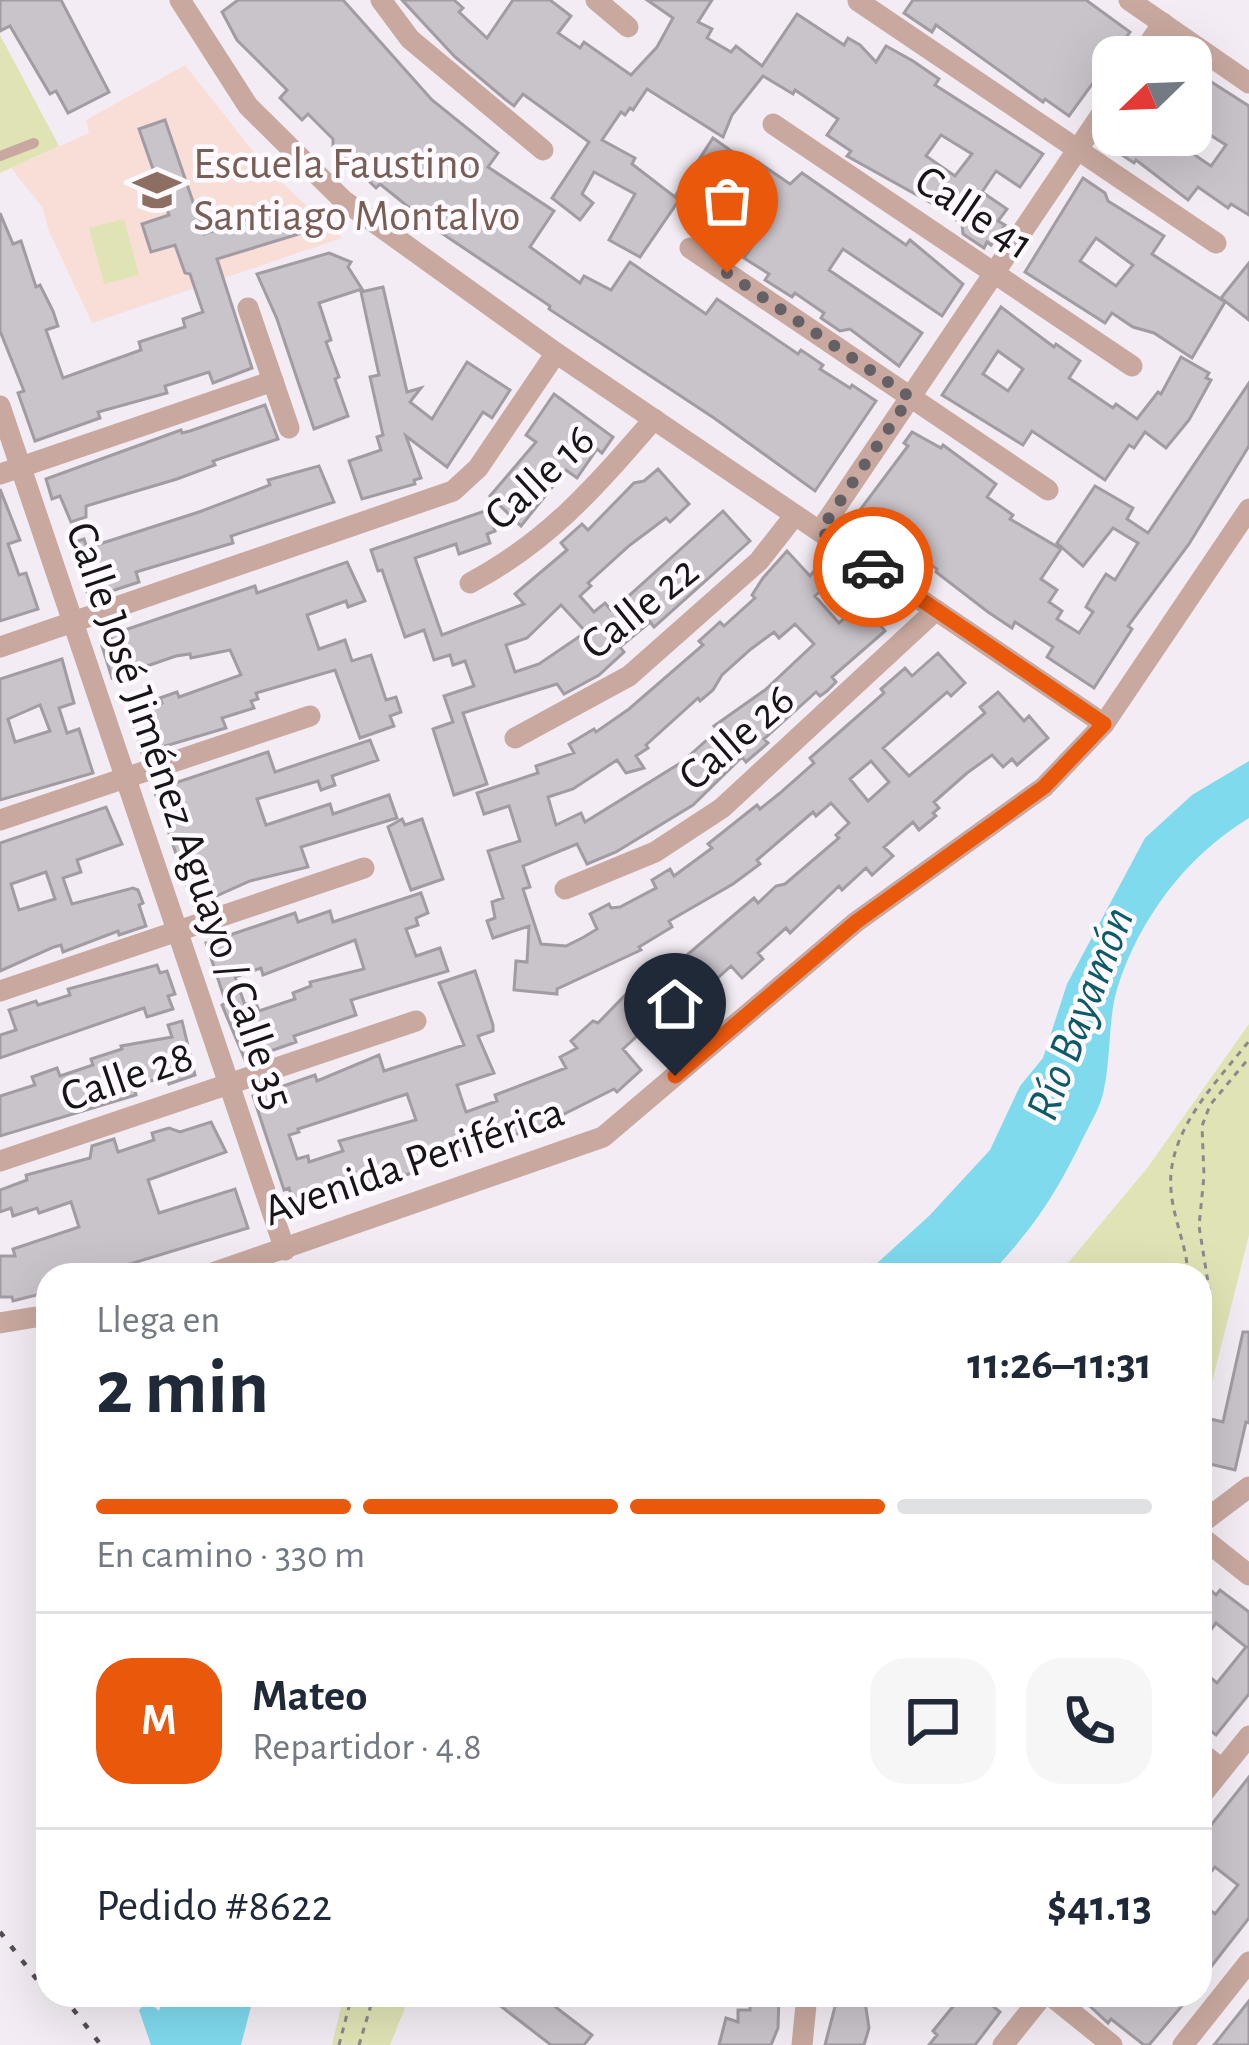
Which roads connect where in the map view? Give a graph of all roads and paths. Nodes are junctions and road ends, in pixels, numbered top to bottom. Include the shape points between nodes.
1 (180, 0) edge
2 (381, 0) edge
3 (596, 0) edge
4 (1130, 0) edge
5 (858, 1) edge
6 (1163, 22) junction
7 (628, 27) dead end
8 (1154, 36) edge
9 (1249, 83) edge
10 (773, 124) dead end
11 (1092, 128) edge
12 (34, 143) dead end
13 (1078, 149) junction
14 (543, 150) dead end
15 (0, 156) edge
16 (1216, 243) dead end
17 (690, 248) dead end
18 (994, 273) junction
19 (248, 308) dead end
20 (556, 353) junction
21 (1132, 366) dead end
22 (273, 381) junction
23 (910, 397) junction
24 (0, 406) edge
25 (654, 419) junction
26 (289, 428) dead end
27 (10, 470) edge
28 (1048, 490) dead end
29 (1249, 509) edge
30 (795, 515) junction
31 (820, 531) junction
32 (470, 583) dead end
33 (936, 610) junction
34 (73, 623) junction
35 (0, 647) edge
36 (310, 716) dead end
37 (1104, 724) junction
38 (515, 738) dead end
39 (125, 778) junction
40 (0, 820) edge
41 (364, 868) dead end
42 (565, 889) dead end
43 (177, 931) junction
44 (0, 991) edge
45 (416, 1021) dead end
46 (1249, 1041) edge
47 (1249, 1058) edge
48 (229, 1084) junction
49 (0, 1161) edge
50 (285, 1250) junction
51 (244, 1263) edge
52 (1185, 1263) edge
53 (1205, 1263) edge
54 (36, 1317) edge
55 (0, 1323) edge
56 (1249, 1486) edge
57 (1212, 1515) edge
58 (1212, 1546) edge
59 (1249, 1575) edge
60 (1249, 1736) edge
61 (1212, 1761) edge
62 (1222, 1769) junction
63 (1212, 1782) edge
64 (1249, 1962) edge
65 (349, 2007) edge
66 (370, 2007) edge
67 (806, 2007) edge
68 (1036, 2007) edge
69 (1062, 2007) edge
70 (339, 2045) edge
71 (359, 2045) edge
72 (802, 2045) edge
73 (1004, 2045) edge
74 (1112, 2045) edge
75 (1183, 2045) edge

1 - 20 street via 248,106 343,200
2 - 14 street via 410,39
3 - 7 street
4 - 6 street
5 - 13 street
6 - 8 street
6 - 9 street
10 - 18 street, Calle 41
11 - 13 street
12 - 15 lane
13 - 16 street
13 - 18 street
17 - 23 street
18 - 21 street, Calle 41
18 - 23 street
19 - 22 street
20 - 25 street
20 - 34 street via 478,468 453,491
22 - 26 street
22 - 27 street
23 - 28 street
23 - 31 street
24 - 27 street, Calle José Jiménez Aguayo / Calle 35
25 - 30 street
25 - 32 street, Calle 16 via 582,503 517,558
27 - 34 street, Calle José Jiménez Aguayo / Calle 35
29 - 37 street, Avenida Periférica
30 - 31 street
30 - 38 street, Calle 22 via 759,561 629,676
31 - 33 street
33 - 37 street
33 - 42 street, Calle 26 via 722,808 655,852
34 - 35 street
34 - 39 street, Calle José Jiménez Aguayo / Calle 35
36 - 39 street
37 - 50 street, Avenida Periférica via 1044,787 856,922 603,1137
39 - 40 street
39 - 43 street, Calle José Jiménez Aguayo / Calle 35
41 - 43 street
43 - 44 street
43 - 48 street, Calle José Jiménez Aguayo / Calle 35
45 - 48 street, Calle 28
46 - 52 path via 1209,1089 1173,1162
47 - 53 path via 1202,1126
48 - 49 street, Calle 28
48 - 50 street, Calle José Jiménez Aguayo / Calle 35
50 - 51 street, Avenida Periférica
54 - 55 street
56 - 57 street
58 - 59 street
60 - 62 street
61 - 62 street
62 - 63 street
64 - 75 street
65 - 70 path
66 - 71 path
67 - 72 street
68 - 73 street
69 - 74 street

